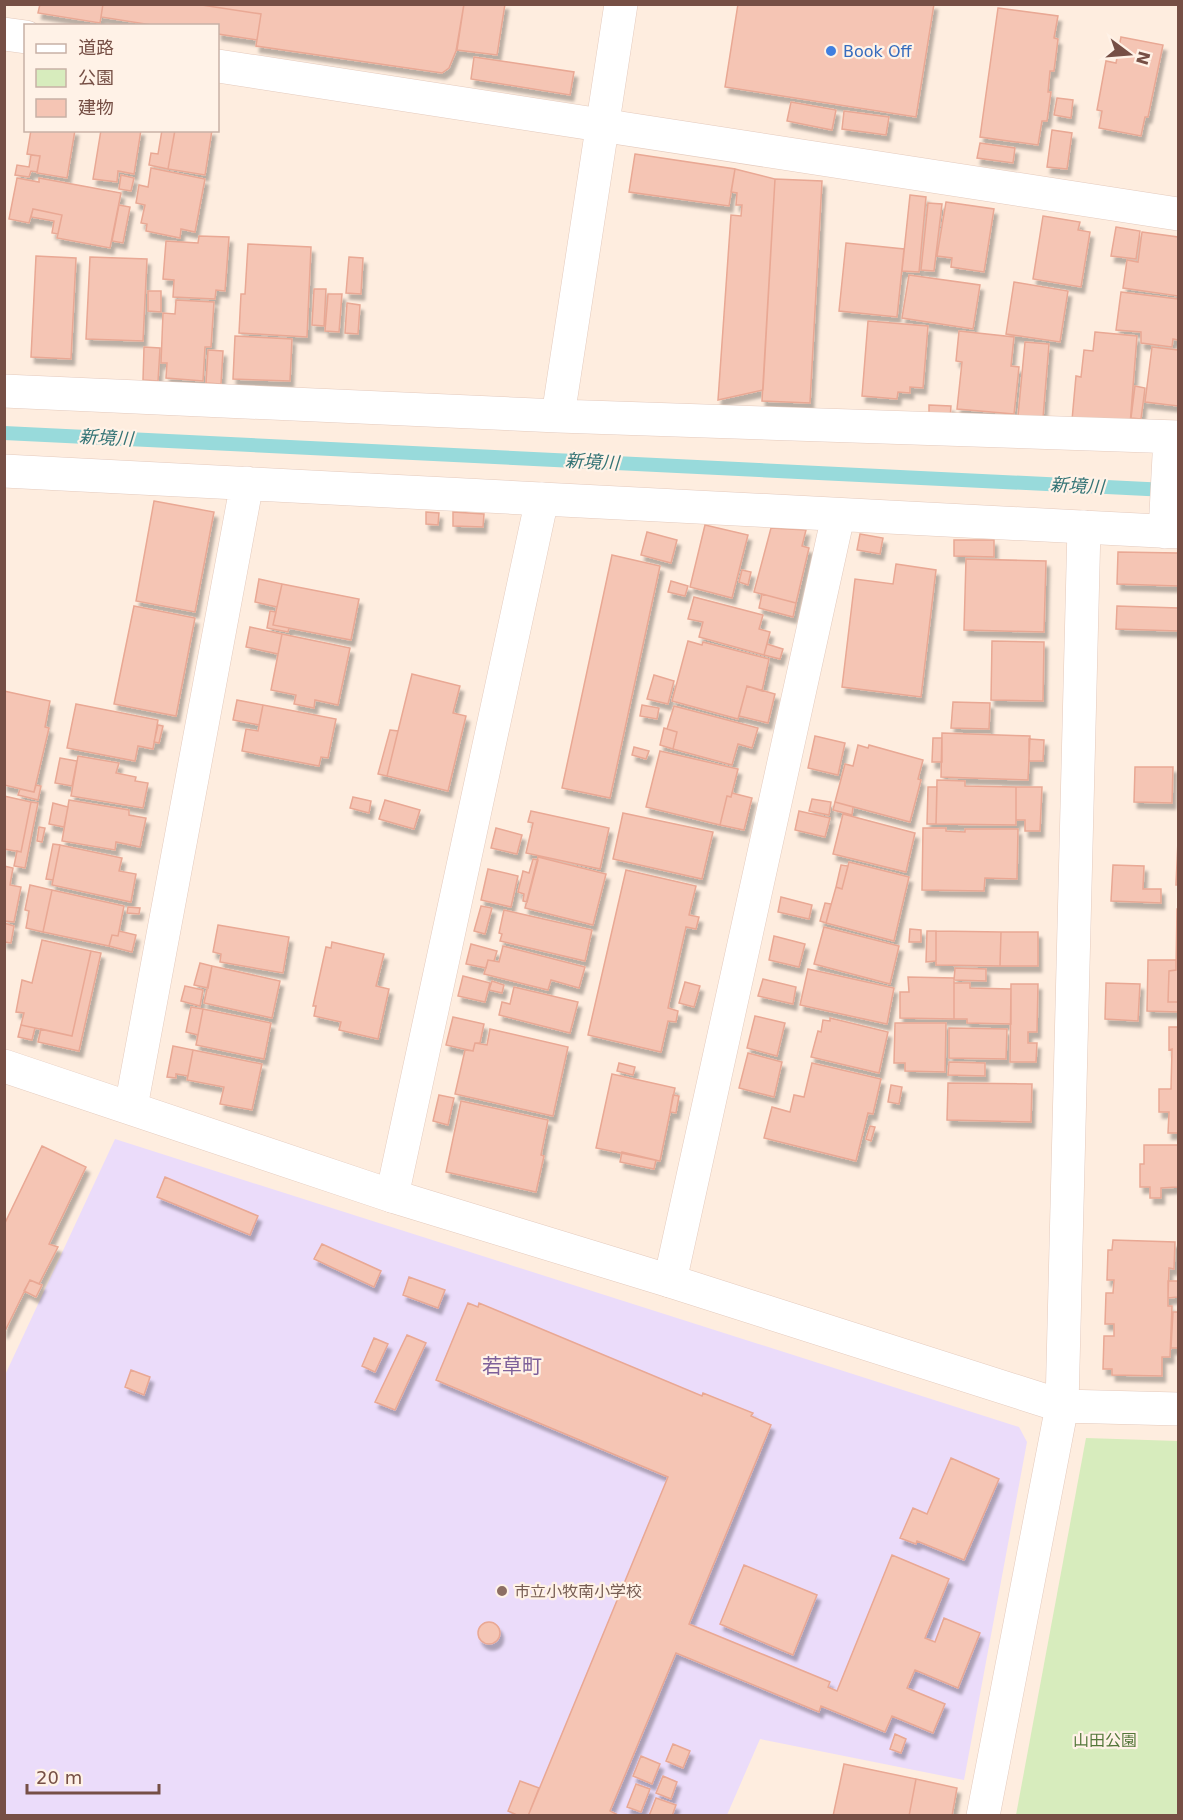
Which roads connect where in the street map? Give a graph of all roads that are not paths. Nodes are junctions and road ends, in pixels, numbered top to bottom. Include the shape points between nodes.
1 (621, 4) edge
2 (4, 34) edge
3 (24, 37) edge
4 (219, 66) edge
5 (602, 124) junction
6 (1179, 214) edge
7 (4, 392) edge
8 (558, 416) junction
9 (1174, 437) edge
10 (4, 471) edge
11 (247, 483) junction
12 (542, 499) junction
13 (838, 516) junction
14 (1170, 522) edge
15 (1084, 527) junction
16 (4, 1066) edge
17 (131, 1107) junction
18 (392, 1196) junction
19 (670, 1281) junction
20 (1062, 1406) junction
21 (1179, 1409) edge
22 (983, 1815) edge

1 - 5 street
2 - 3 street
4 - 5 street
5 - 6 street
5 - 8 street
7 - 8 street
8 - 9 street
9 - 14 street
10 - 11 street
11 - 12 street
11 - 17 street
12 - 13 street
12 - 18 street
13 - 15 street
13 - 19 street
14 - 15 street
15 - 20 street
16 - 17 street
17 - 18 street
18 - 19 street
19 - 20 street
20 - 21 street
20 - 22 street

